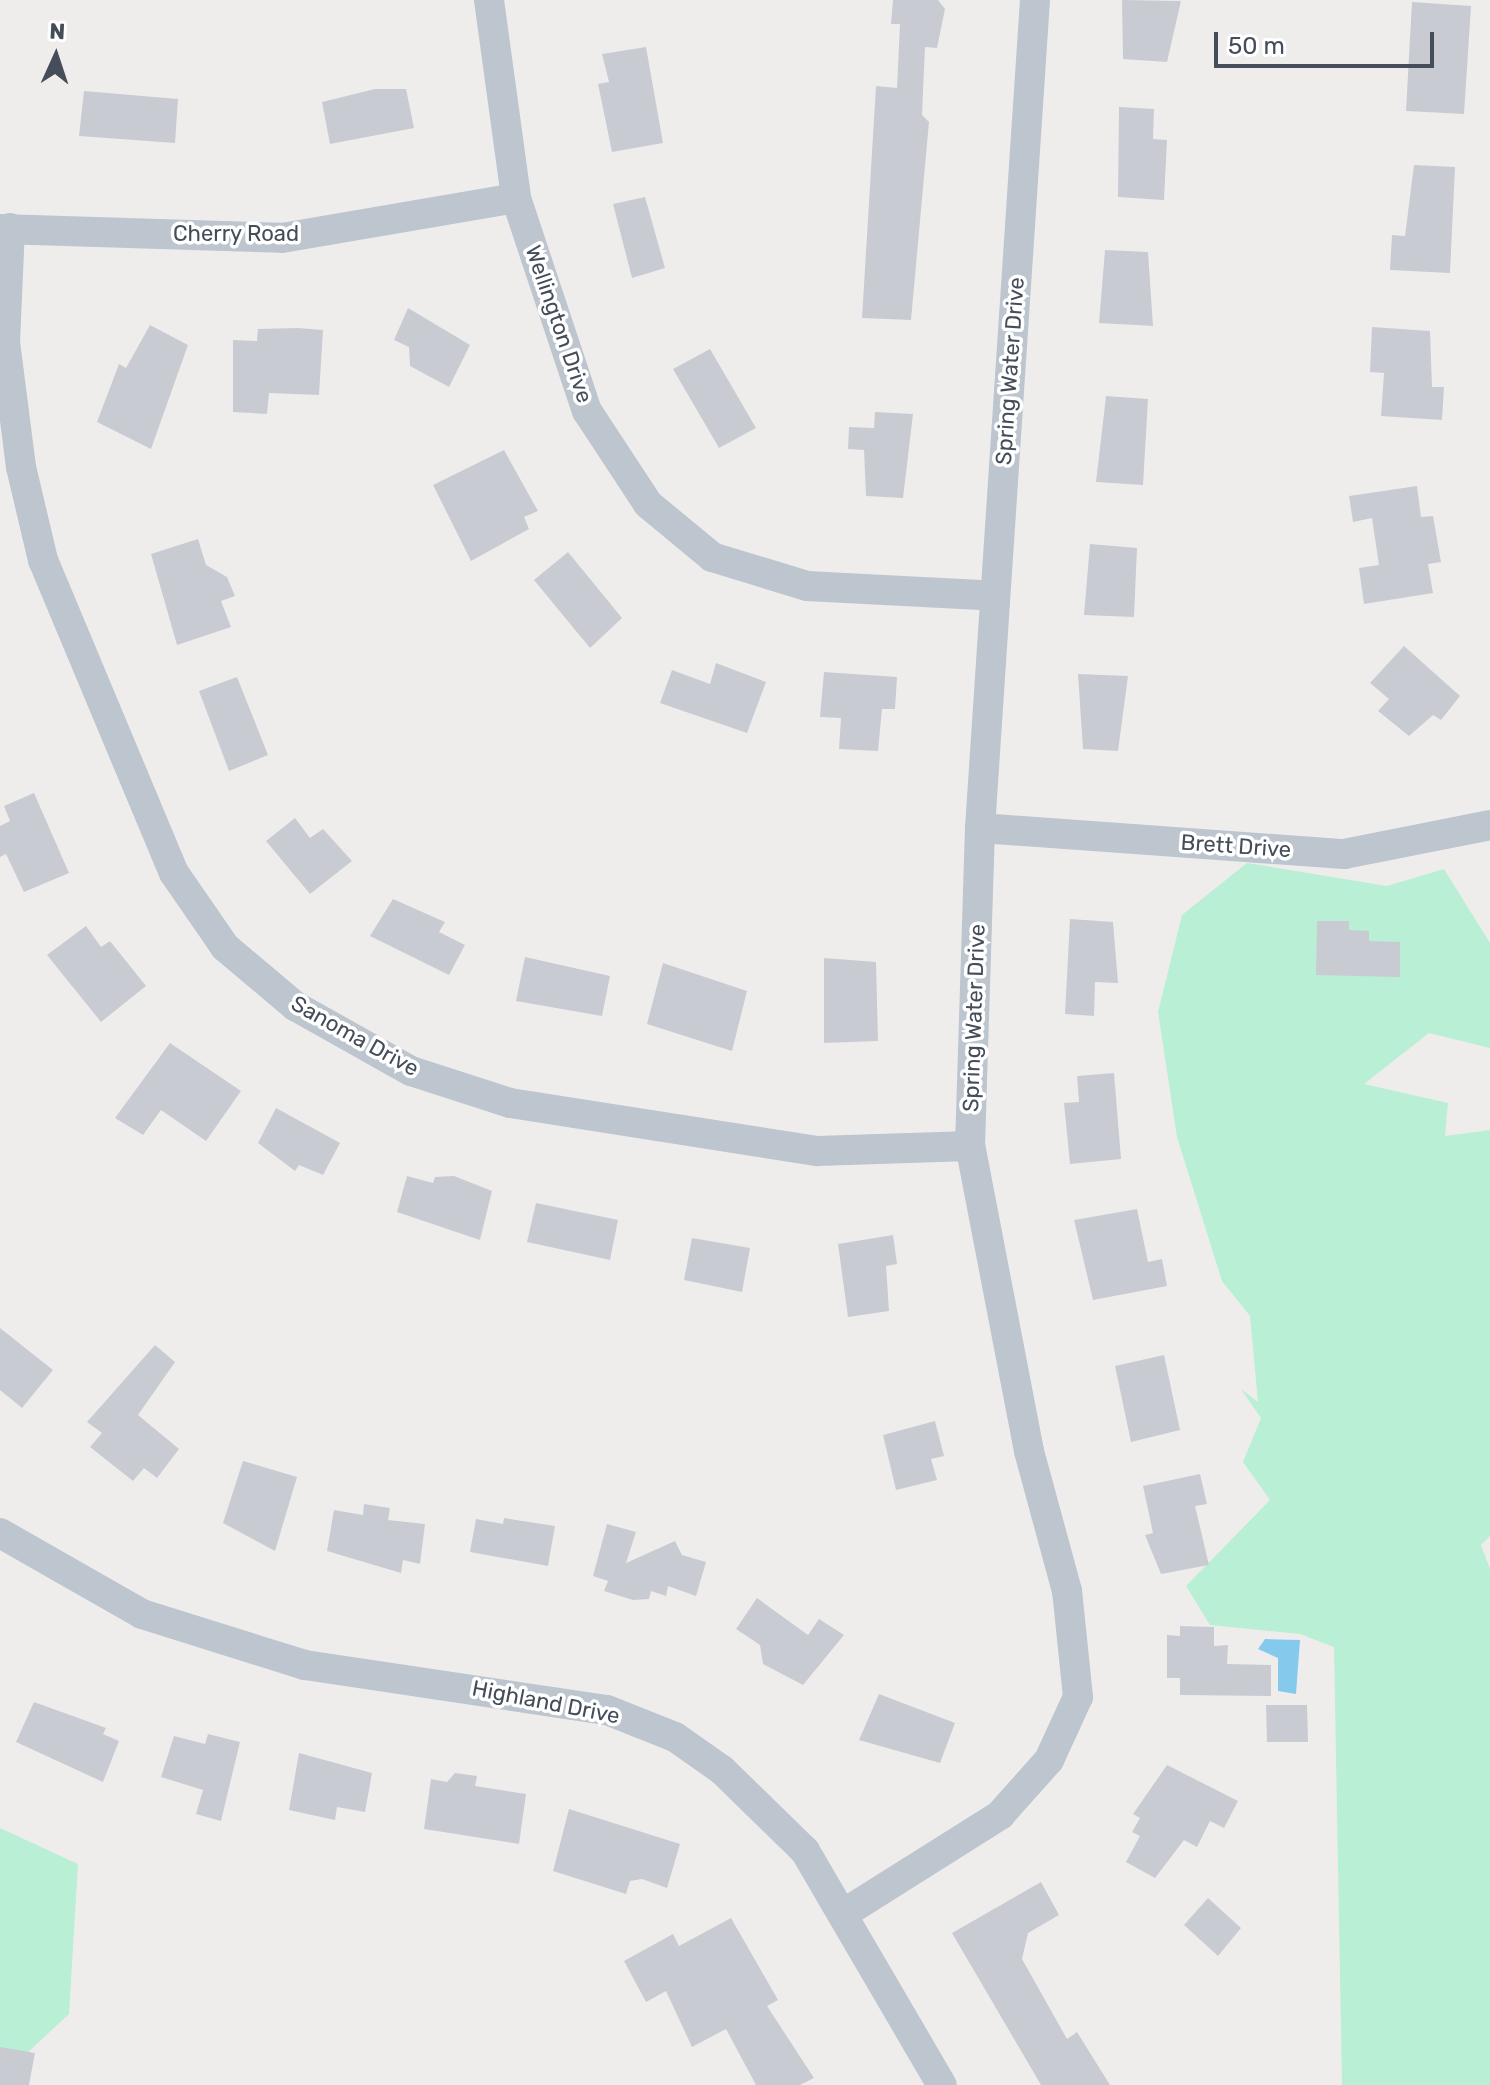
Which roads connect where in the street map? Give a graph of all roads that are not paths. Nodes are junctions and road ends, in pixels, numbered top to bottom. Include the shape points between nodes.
1 (489, 0) edge
2 (1035, 0) edge
3 (516, 198) junction
4 (5, 228) edge
5 (995, 596) junction
6 (1490, 825) edge
7 (980, 828) junction
8 (970, 1146) junction
9 (0, 1533) edge
10 (843, 1914) junction
11 (942, 2085) edge

1 - 3 street, Wellington Drive
2 - 5 street, Spring Water Drive
3 - 4 street, Cherry Road via 282,238
3 - 5 street, Wellington Drive via 587,411 648,504 712,557 807,586
4 - 8 street, Sanoma Drive via 5,342 21,467 43,560 174,873 225,947 295,1006 411,1071 510,1103 817,1151
5 - 7 street, Spring Water Drive
6 - 7 street, Brett Drive via 1344,854
7 - 8 street, Spring Water Drive
8 - 10 street, Spring Water Drive via 1029,1451 1067,1591 1078,1697 1049,1760 1000,1815
9 - 10 street, Highland Drive via 142,1614 305,1665 607,1710 675,1737 722,1770 805,1851
10 - 11 street, Highland Drive

